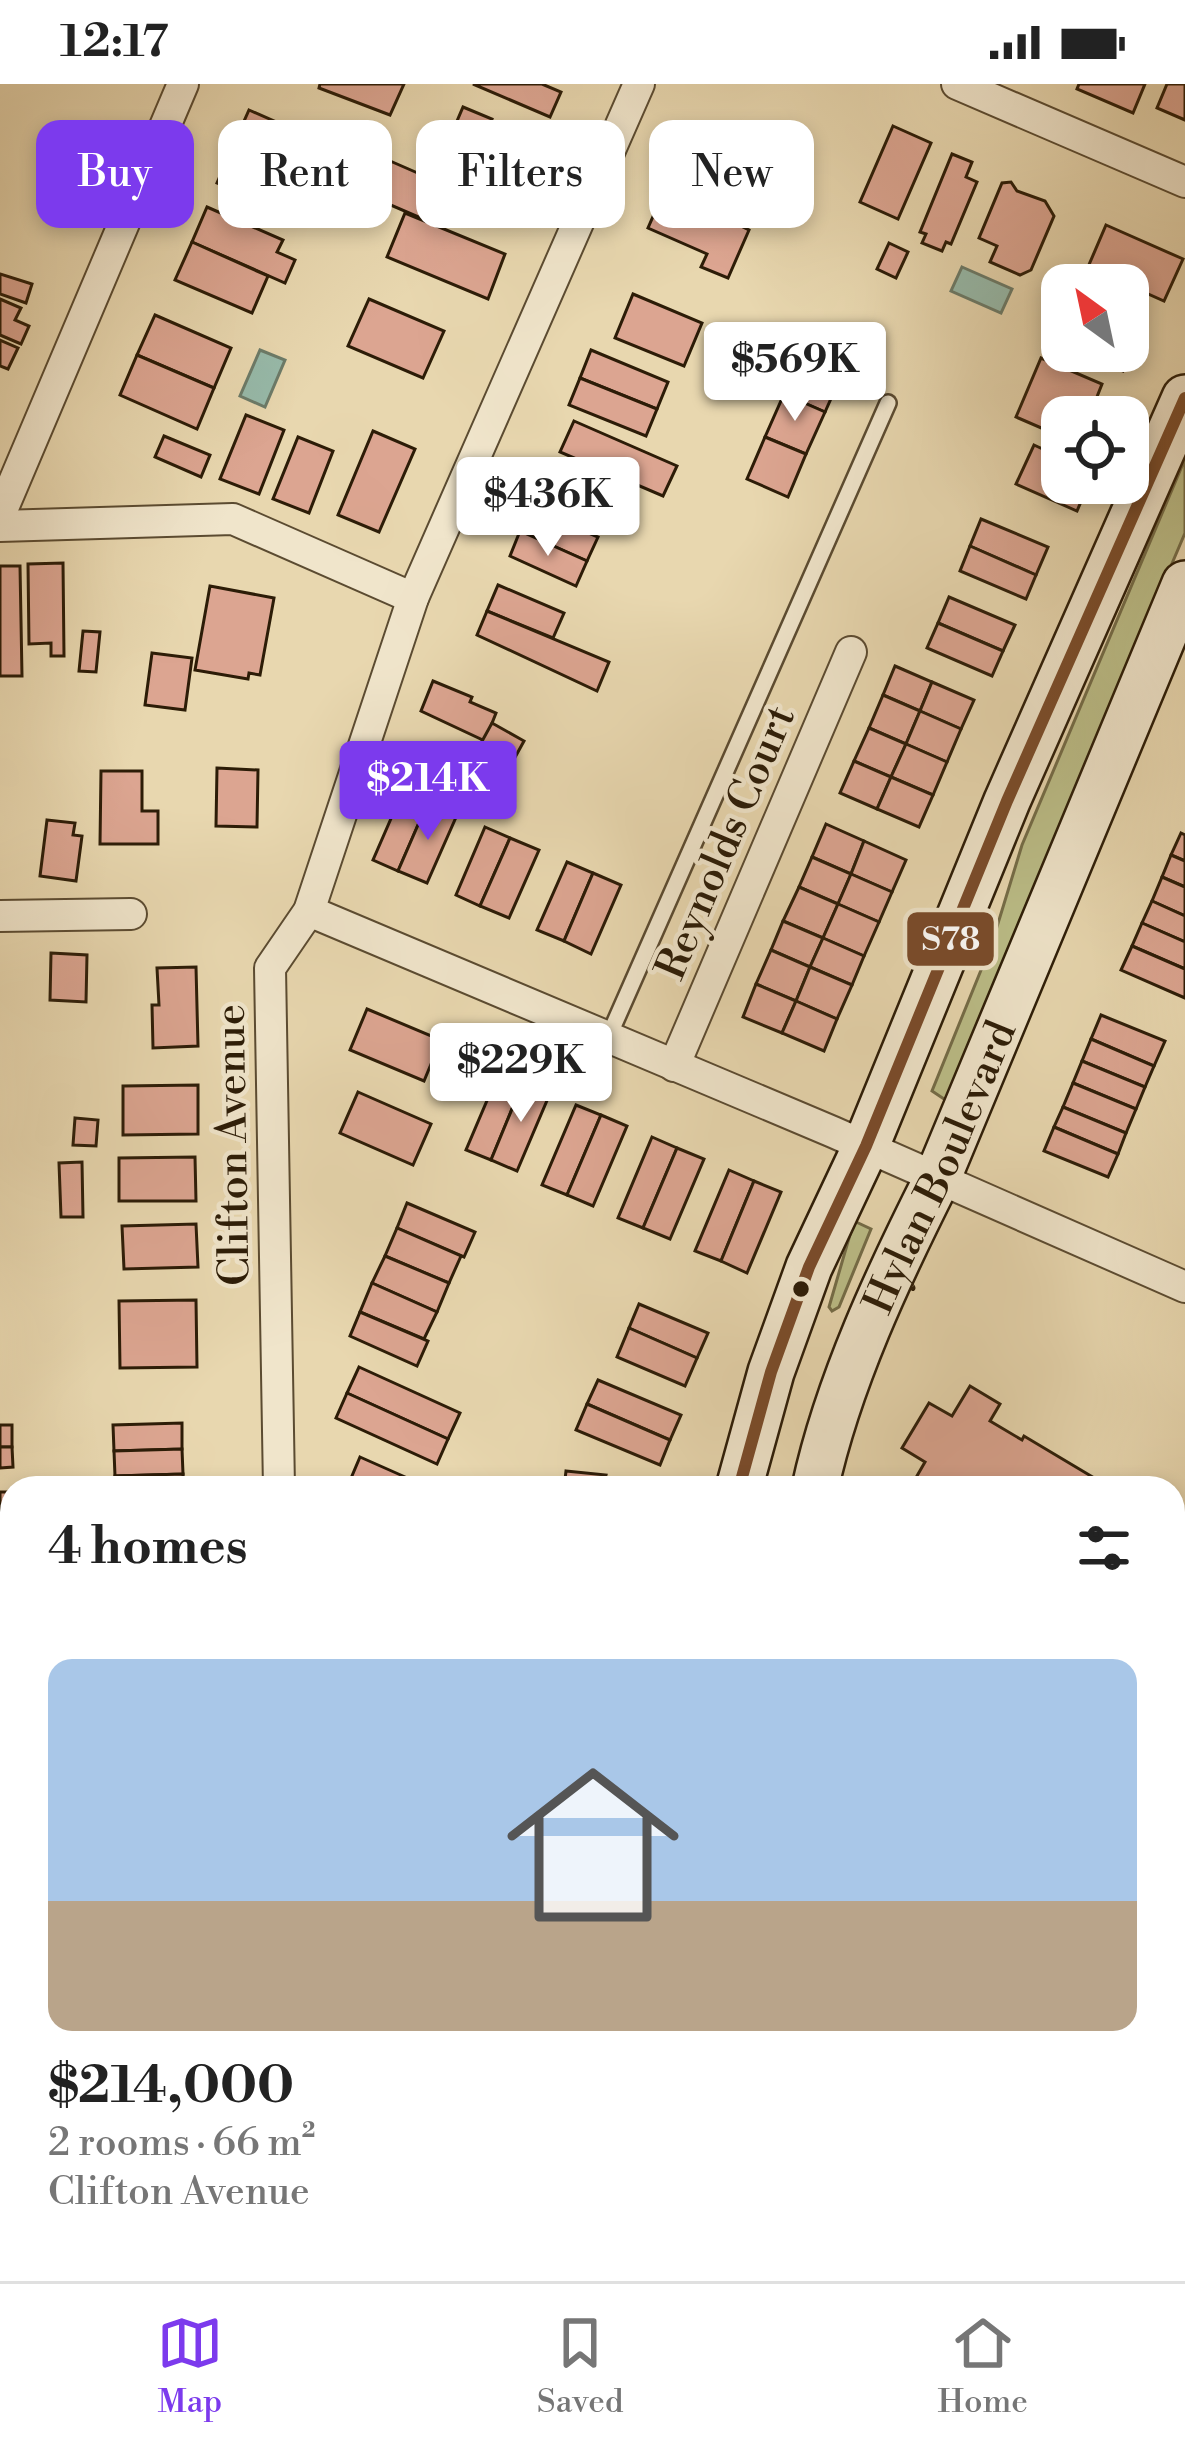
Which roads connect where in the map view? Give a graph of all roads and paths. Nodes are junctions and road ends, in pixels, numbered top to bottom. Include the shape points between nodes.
1 (182, 84) edge
2 (639, 84) edge
3 (957, 84) edge
4 (1185, 182) edge
5 (1185, 398) edge
6 (888, 403) dead end
7 (0, 515) edge
8 (0, 526) edge
9 (1185, 584) edge
10 (413, 598) junction
11 (851, 652) dead end
12 (309, 911) junction
13 (130, 914) dead end
14 (0, 916) edge
15 (608, 1038) junction
16 (674, 1066) junction
17 (866, 1147) junction
18 (938, 1177) junction
19 (1185, 1288) edge
20 (279, 1476) edge
21 (742, 1476) edge
22 (819, 1476) edge

1 - 7 street
2 - 10 street, Clifton Avenue
3 - 4 street
5 - 17 main road, Hylan Boulevard
6 - 15 lane
8 - 10 street via 233,519
9 - 18 main road, Hylan Boulevard
10 - 12 street, Clifton Avenue
11 - 16 street, Reynolds Court
12 - 15 street
12 - 20 street, Clifton Avenue via 270,968
13 - 14 street
15 - 16 street
16 - 17 street
17 - 18 street
17 - 21 main road, Hylan Boulevard via 809,1267
18 - 19 street
18 - 22 main road, Hylan Boulevard via 884,1289

